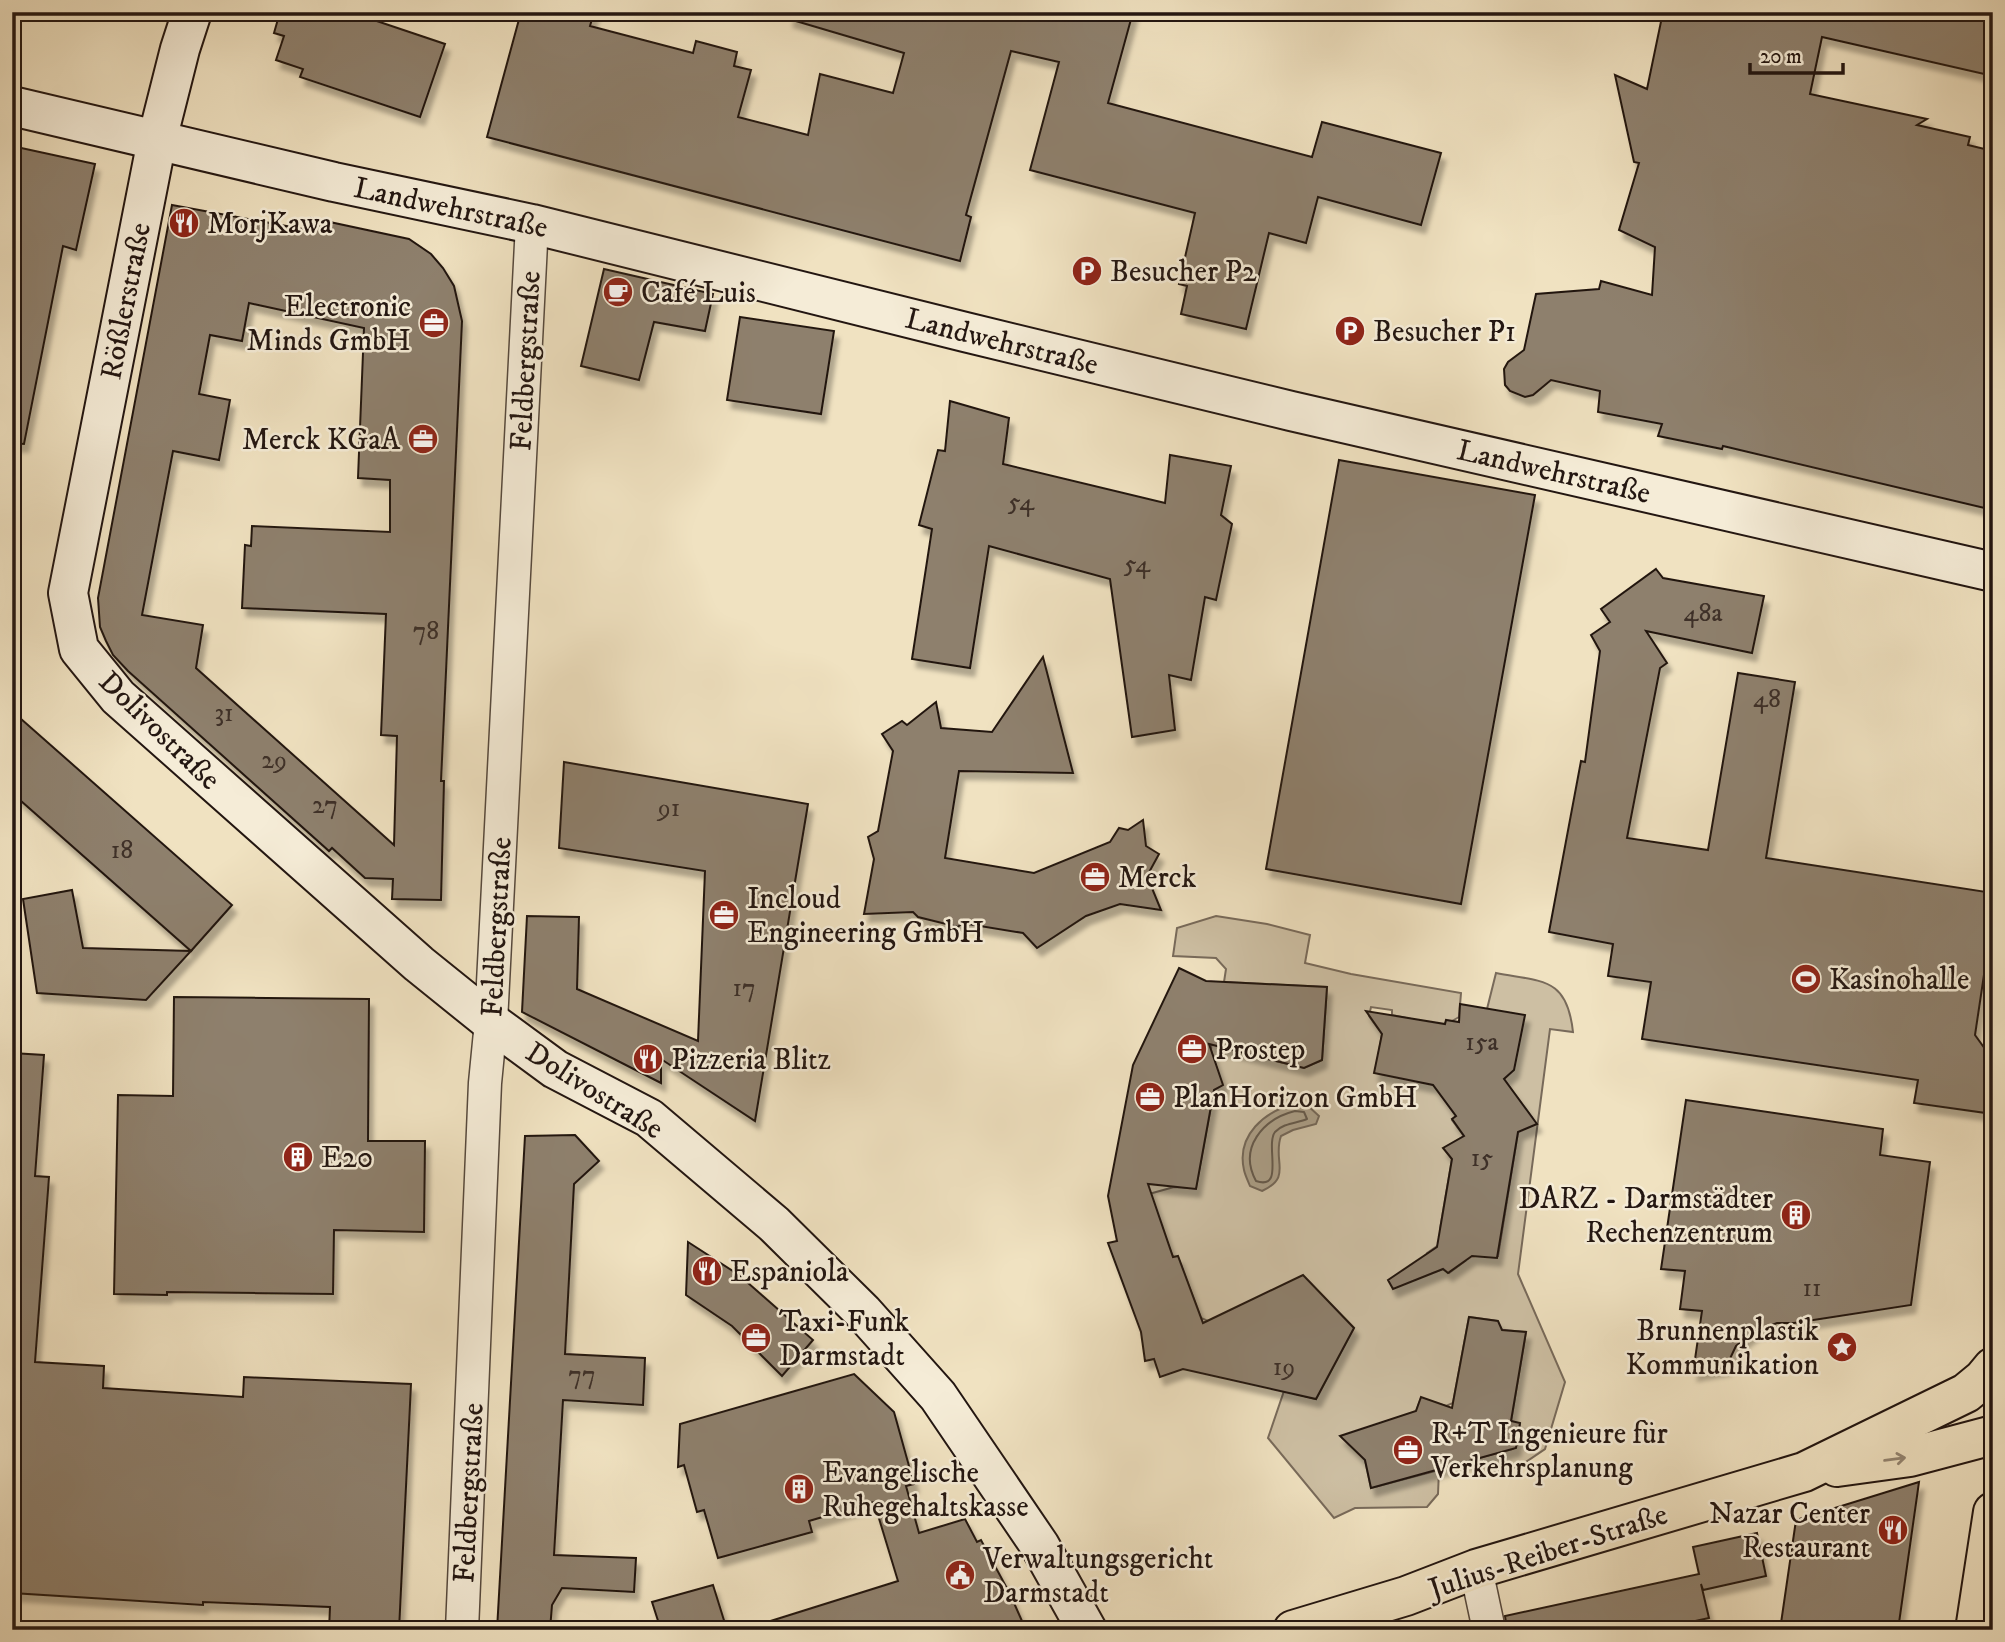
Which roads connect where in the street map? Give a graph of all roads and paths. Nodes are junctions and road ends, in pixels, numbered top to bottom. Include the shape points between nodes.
1 (192, 12) edge
2 (12, 106) edge
3 (157, 140) junction
4 (532, 224) junction
5 (1993, 572) edge
6 (68, 593) joint
7 (491, 1022) junction
8 (1993, 1367) edge
9 (1993, 1435) edge
10 (1804, 1472) junction
11 (1993, 1512) edge
12 (1476, 1569) junction
13 (462, 1630) edge
14 (1087, 1630) edge
15 (1293, 1630) edge
16 (1489, 1630) edge
17 (1976, 1630) edge

1 - 3 street, Rößlerstraße
2 - 3 street, Landwehrstraße
3 - 4 street, Landwehrstraße
3 - 6 street, Rößlerstraße
4 - 5 street, Landwehrstraße via 1277,408
4 - 7 street, Feldbergstraße
6 - 7 street, Dolivostraße via 79,649 118,697 419,964
7 - 13 street, Feldbergstraße
7 - 14 street, Dolivostraße via 555,1069 649,1118 774,1224 863,1312 938,1396 1040,1546
8 - 10 main road, Julius-Reiber-Straße via 1966,1393
10 -> 9 main road, Julius-Reiber-Straße via 1910,1457
10 - 12 main road, Julius-Reiber-Straße
11 - 17 main road
12 - 15 main road, Julius-Reiber-Straße
12 - 16 street

